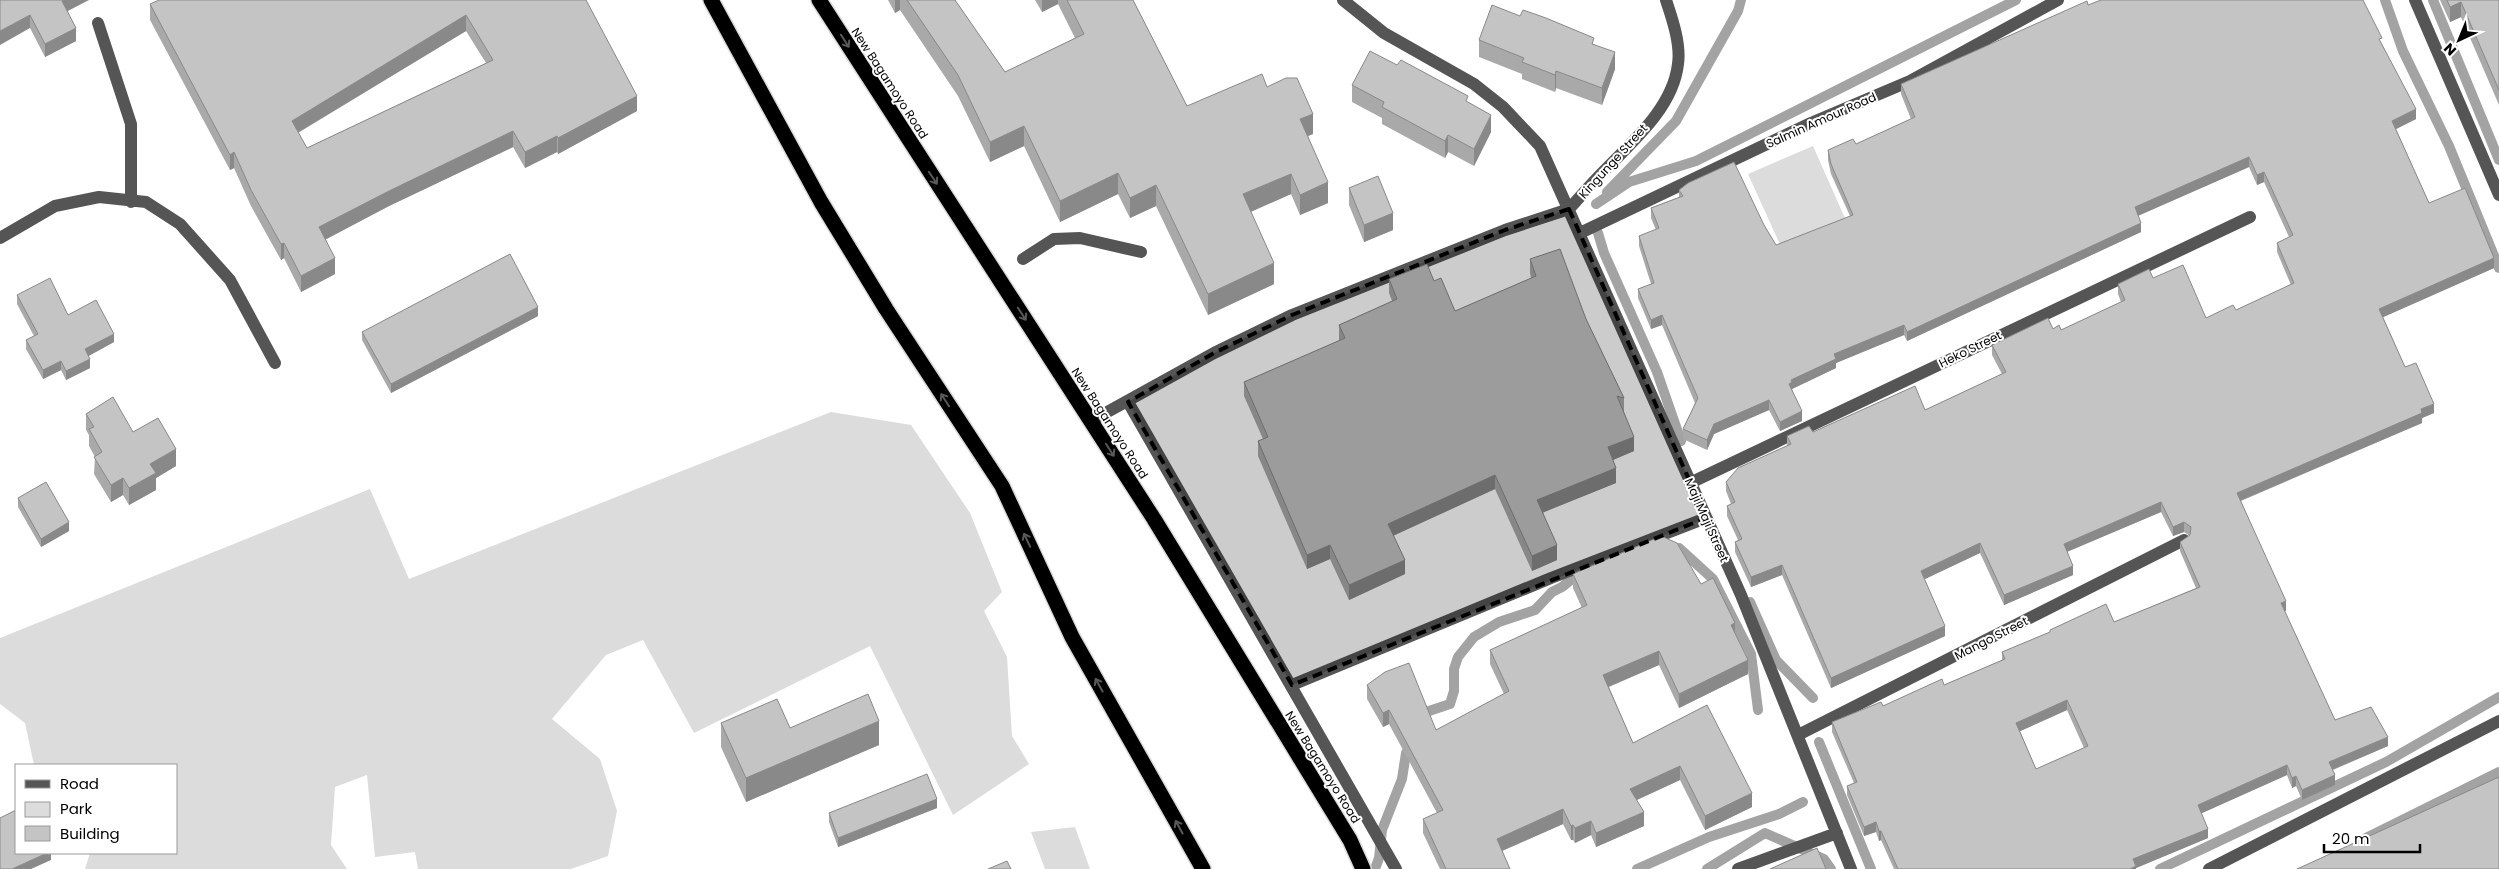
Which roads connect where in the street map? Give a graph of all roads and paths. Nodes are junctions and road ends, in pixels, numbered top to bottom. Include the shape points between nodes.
1 (711, 0) edge
2 (819, 0) edge
3 (1343, 0) edge
4 (1666, 0) edge
5 (2058, 0) edge
6 (2415, 0) edge
7 (98, 23) dead end
8 (2499, 195) edge
9 (131, 202) junction
10 (1569, 209) junction
11 (2250, 217) dead end
12 (1580, 233) junction
13 (0, 238) edge
14 (1141, 252) dead end
15 (1023, 259) dead end
16 (275, 363) dead end
17 (1128, 402) junction
18 (1091, 421) junction
19 (1690, 482) junction
20 (1706, 518) junction
21 (2184, 540) edge
22 (1292, 685) junction
23 (2499, 722) edge
24 (1798, 735) junction
25 (1837, 833) junction
26 (1203, 869) edge
27 (1363, 869) edge
28 (1396, 869) edge
29 (1738, 869) edge
30 (1851, 869) edge
31 (2209, 869) edge

26 -> 1 highway via 1072,637 1002,486 886,309 826,210
2 -> 18 highway, New Bagamoyo Road
3 - 10 street, Maji Maji Street via 1384,33 1474,84 1503,107 1540,146
4 - 10 street, Kingunge Street via 1675,32 1678,64 1667,100 1631,145
5 - 12 street, Salmin Amour Road via 1910,80 1802,127
6 - 8 street
7 - 9 street via 131,124
9 - 13 street via 99,197 55,206
9 - 16 street via 146,202 180,224 230,280
10 - 12 street, Maji Maji Street
10 - 17 street via 1505,230 1292,315 1214,353
11 - 19 street, Heko Street
12 - 19 street, Maji Maji Street
14 - 15 street via 1080,238 1054,239
17 - 18 street
17 - 22 street
18 -> 27 highway, New Bagamoyo Road via 1350,840
19 - 20 street, Maji Maji Street
20 - 22 street via 1550,578
20 - 24 street, Maji Maji Street
21 - 24 street, Mango Street
22 - 28 street
23 - 31 street
24 - 25 street, Maji Maji Street
25 - 29 street
25 - 30 street, Maji Maji Street

